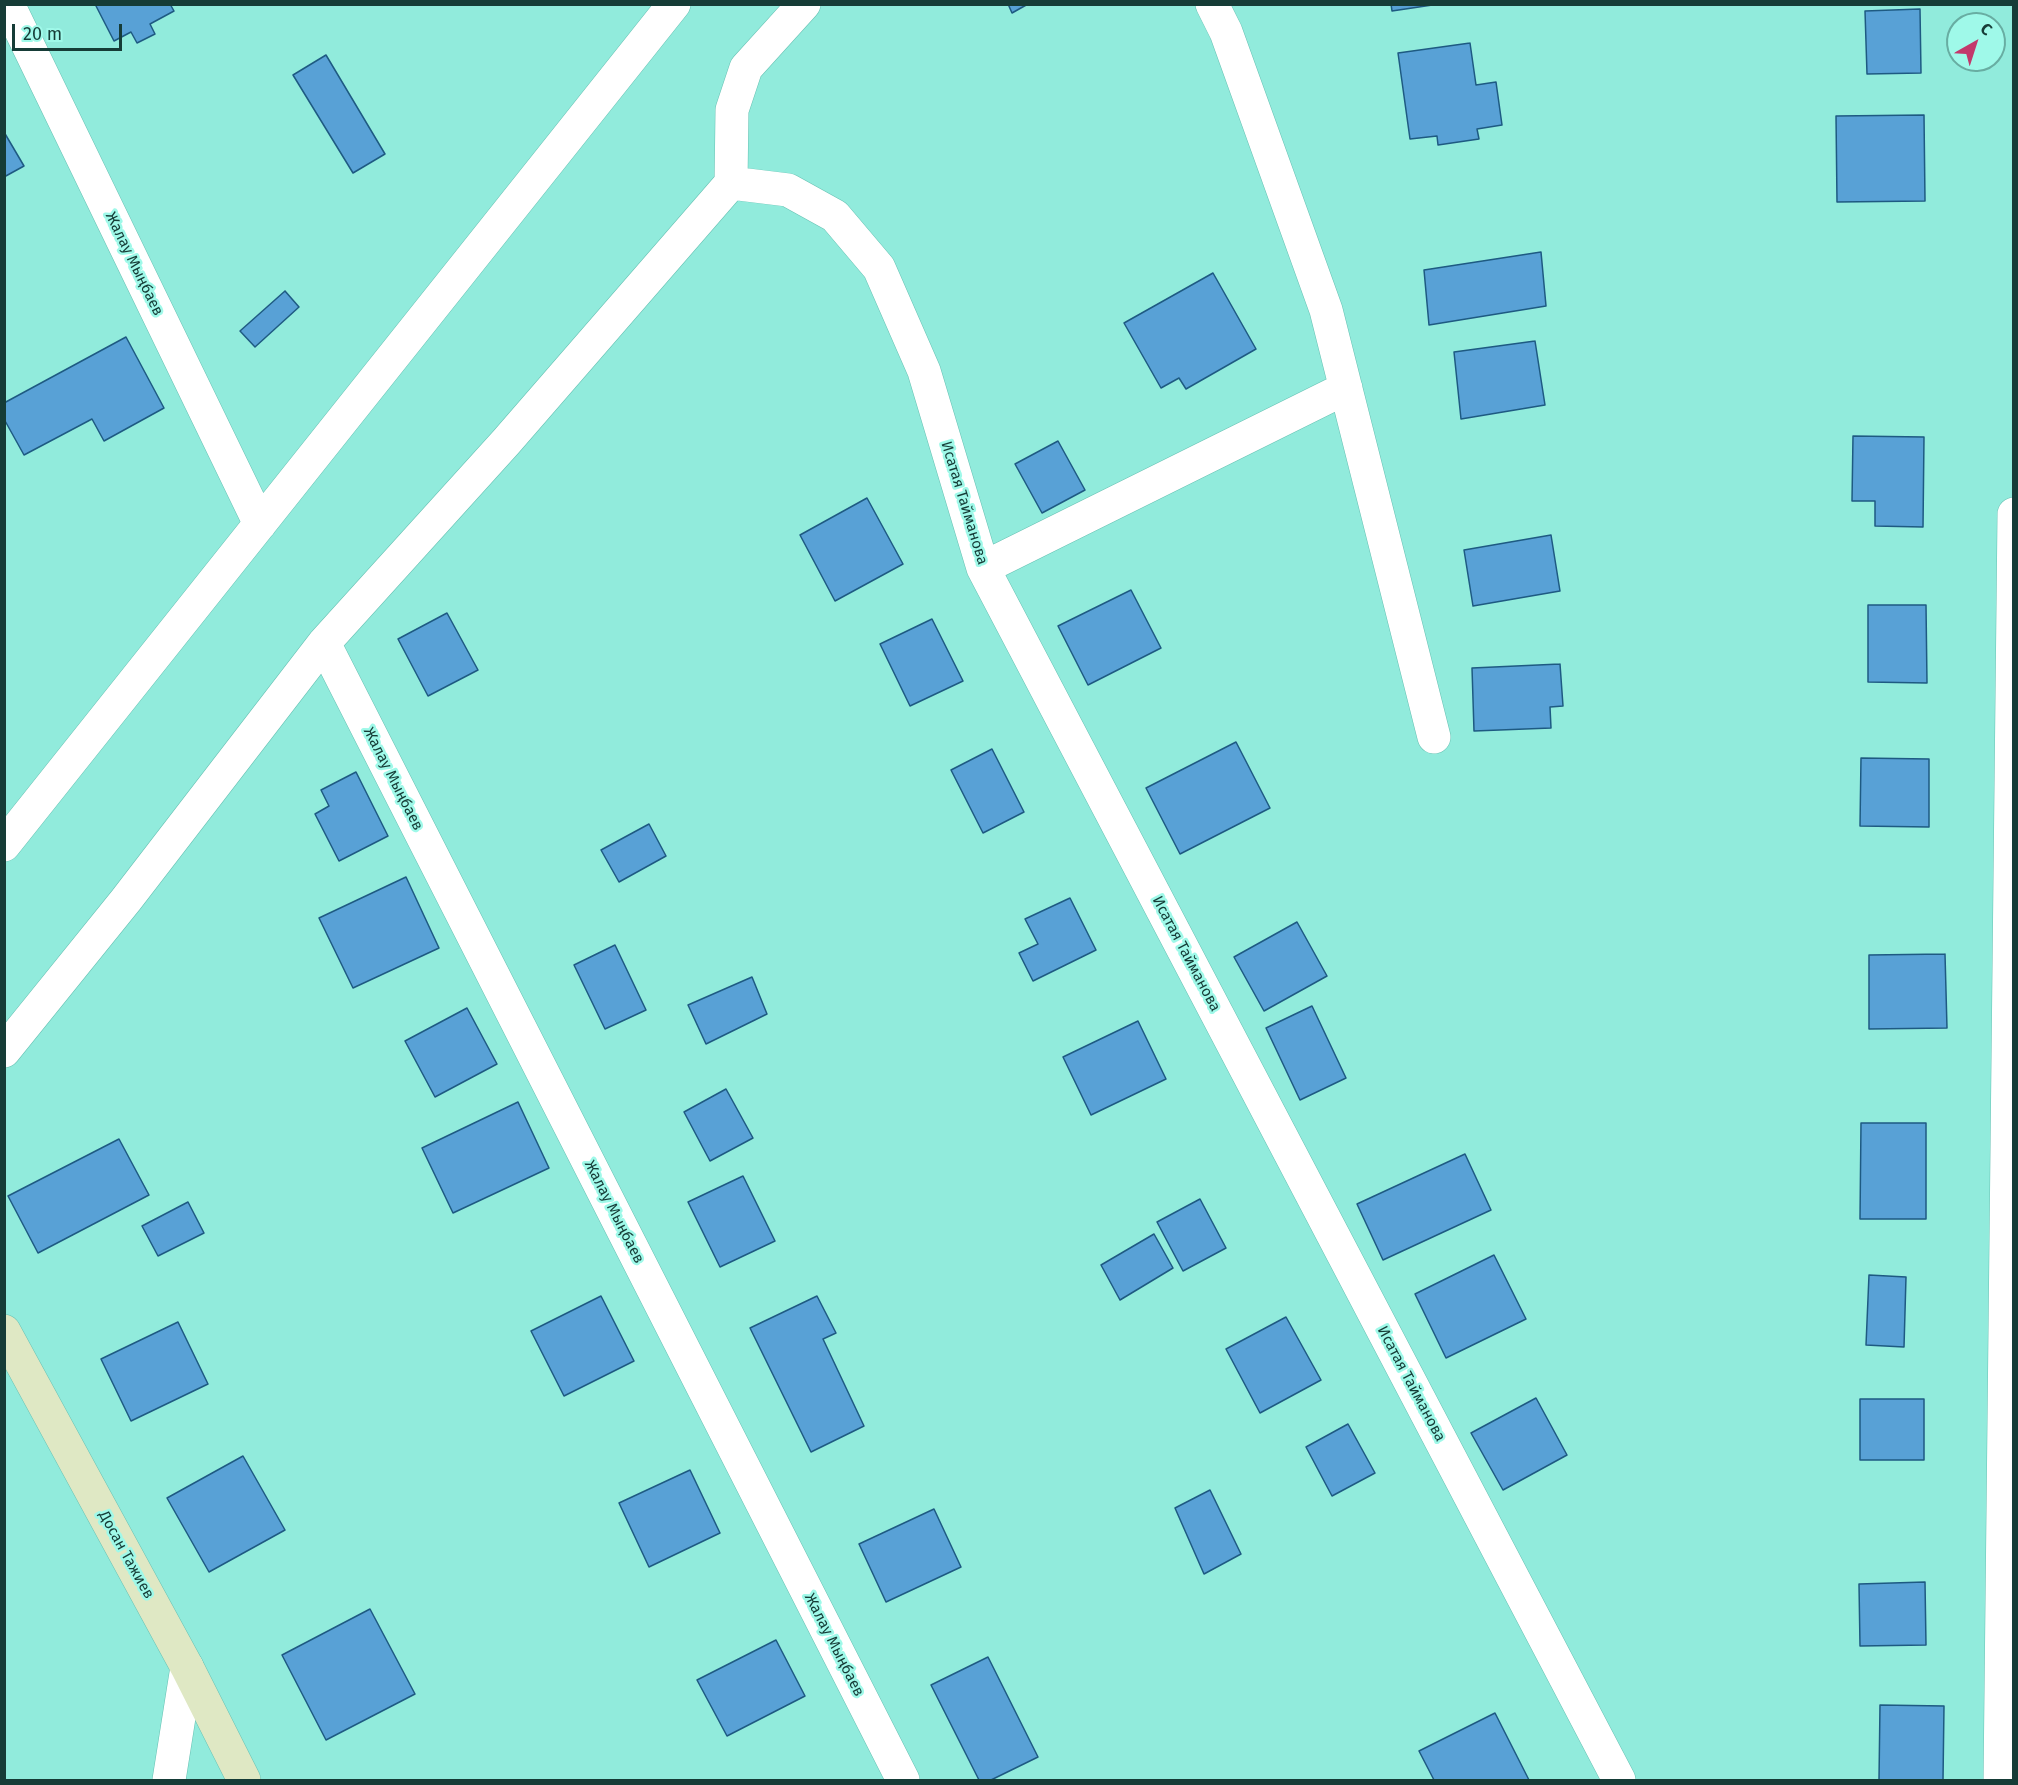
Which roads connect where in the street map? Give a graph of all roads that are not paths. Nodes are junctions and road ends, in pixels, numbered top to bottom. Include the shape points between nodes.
1 (8, 4) edge
2 (674, 4) edge
3 (804, 4) edge
4 (1225, 14) edge
5 (731, 183) junction
6 (1346, 388) junction
7 (2013, 513) edge
8 (260, 524) junction
9 (983, 568) junction
10 (324, 643) junction
11 (1434, 737) dead end
12 (4, 845) edge
13 (4, 1050) edge
14 (4, 1331) edge
15 (188, 1667) junction
16 (169, 1780) edge
17 (244, 1780) edge
18 (903, 1780) edge
19 (1619, 1780) edge
20 (2000, 1780) edge

1 - 8 street, Жалау Мыңбаев
2 - 8 street
3 - 5 street via 746,68 732,110
4 - 6 street via 1326,310
5 - 9 street, Исатая Тайманова via 788,190 835,216 879,268 924,371
5 - 10 street via 506,442
6 - 9 street
6 - 11 street
7 - 20 street
8 - 12 street
9 - 19 street, Исатая Тайманова
10 - 13 street via 126,900
10 - 18 street, Жалау Мыңбаев
14 - 15 street, Досан Тажиев
15 - 16 street
15 - 17 street, Досан Тажиев

